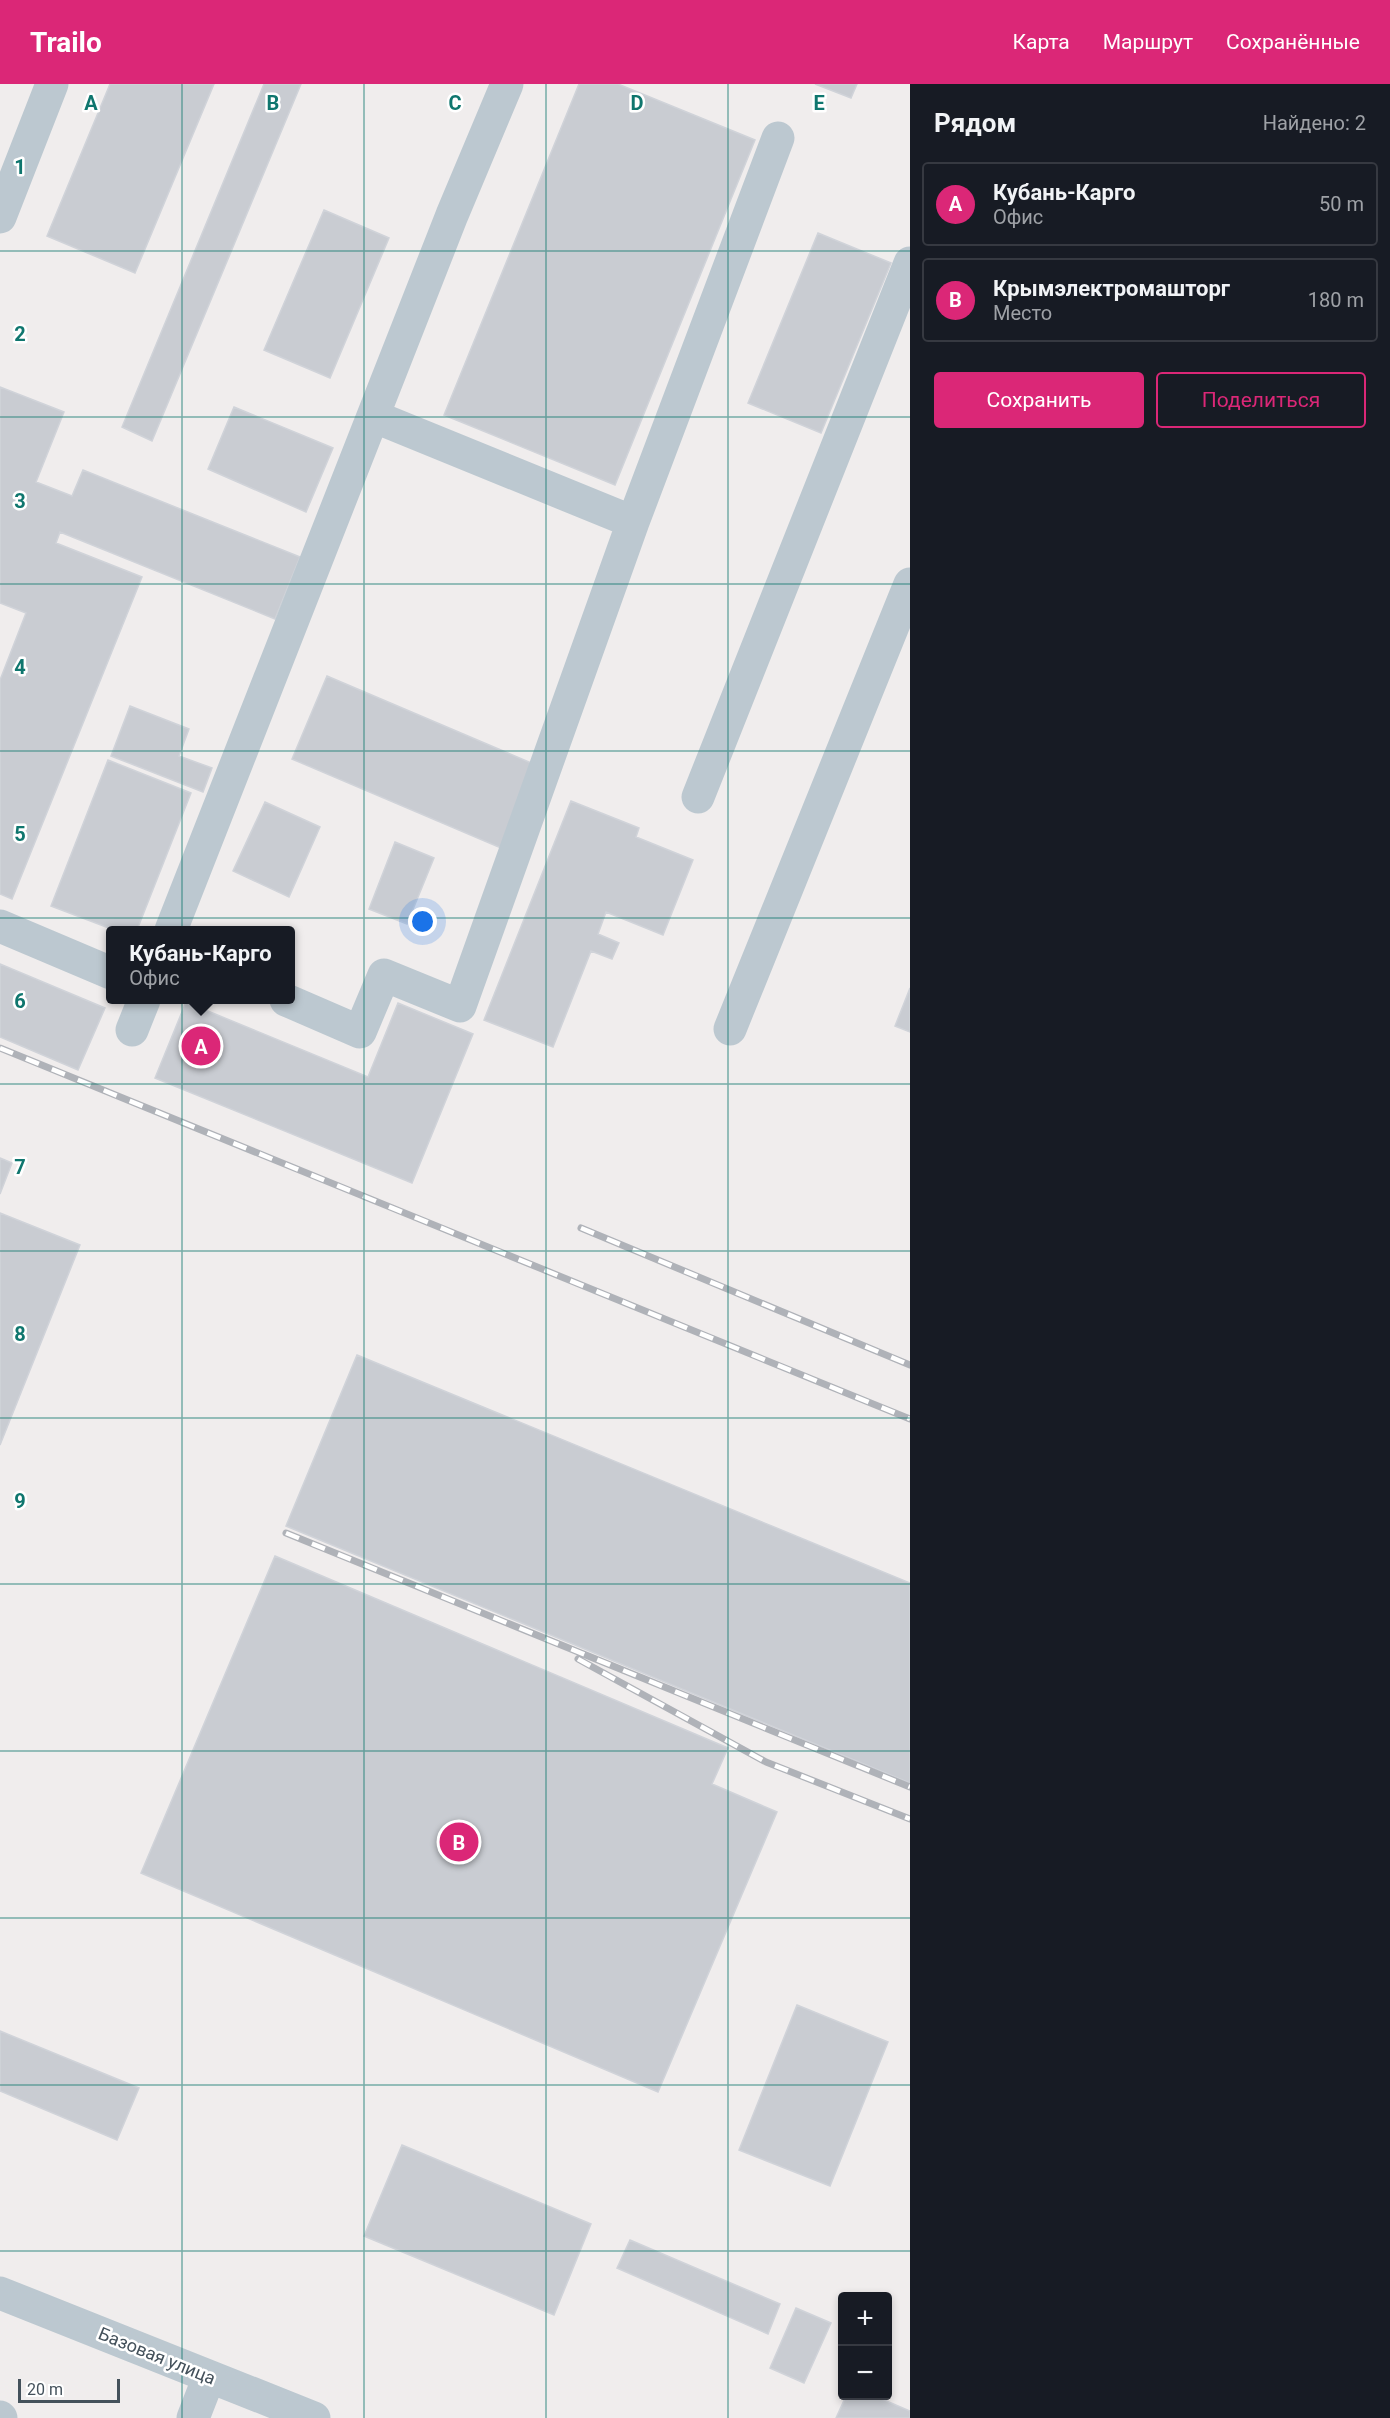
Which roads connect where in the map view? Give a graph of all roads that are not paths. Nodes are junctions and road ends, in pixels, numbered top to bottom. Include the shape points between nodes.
1 (52, 84) edge
2 (507, 84) edge
3 (778, 138) dead end
4 (0, 217) edge
5 (910, 263) edge
6 (373, 416) junction
7 (633, 522) junction
8 (910, 584) edge
9 (698, 797) dead end
10 (0, 926) edge
11 (173, 926) edge
12 (106, 971) edge
13 (295, 1003) edge
14 (142, 1004) edge
15 (730, 1029) dead end
16 (132, 1030) dead end
17 (0, 2293) edge
18 (209, 2377) junction
19 (193, 2418) edge
20 (314, 2418) edge

1 - 4 street
2 - 6 street
3 - 7 street
5 - 9 street
6 - 7 street
6 - 11 street
7 - 13 street via 460,1006 384,975 360,1032
8 - 15 street
10 - 12 street
14 - 16 street
17 - 18 street, Базовая улица
18 - 19 street
18 - 20 street, Базовая улица

